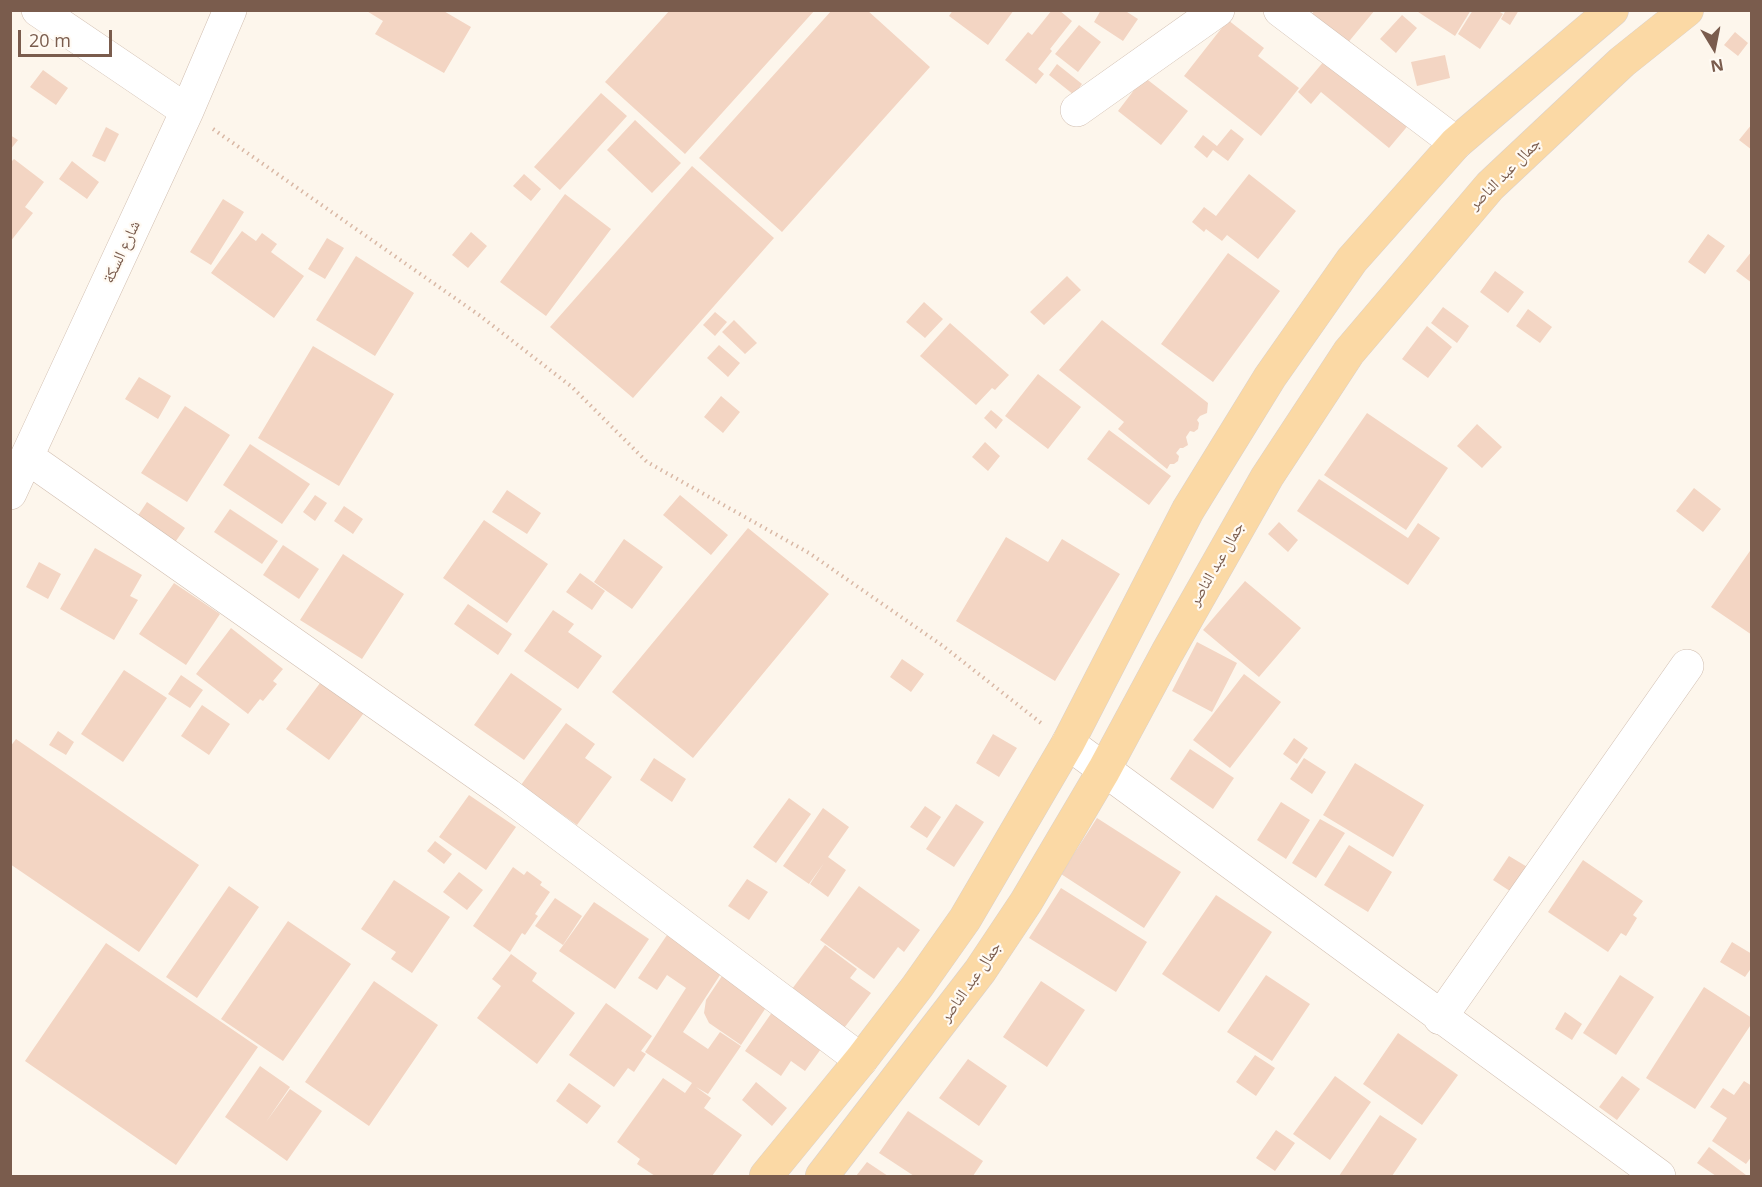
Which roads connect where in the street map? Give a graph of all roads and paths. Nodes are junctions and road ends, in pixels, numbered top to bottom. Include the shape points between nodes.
1 (38, 10) edge
2 (230, 10) edge
3 (1218, 10) edge
4 (1281, 10) edge
5 (1612, 10) edge
6 (1687, 10) edge
7 (1077, 110) dead end
8 (187, 111) junction
9 (1456, 143) junction
10 (27, 457) junction
11 (10, 493) edge
12 (1687, 666) dead end
13 (1068, 743) junction
14 (1104, 770) junction
15 (1440, 1018) junction
16 (861, 1060) junction
17 (766, 1176) edge
18 (822, 1176) edge
19 (1659, 1176) edge

1 - 8 street
2 - 8 street, شارع السكة
3 - 7 street
4 - 9 street
5 - 9 main road
6 - 14 main road, جمال عبد الناصر via 1622,62 1490,186 1349,352 1267,477
8 - 10 street, شارع السكة
8 - 13 path via 488,322 572,387 647,462 809,553 943,646
9 - 13 main road via 1352,260 1270,376 1188,510
10 - 11 street, شارع السكة
10 - 16 street via 508,795
12 - 15 street
13 - 14 street
13 - 16 main road via 965,920
14 - 15 street
14 - 18 main road, جمال عبد الناصر via 980,971
15 - 19 street
16 - 17 main road

